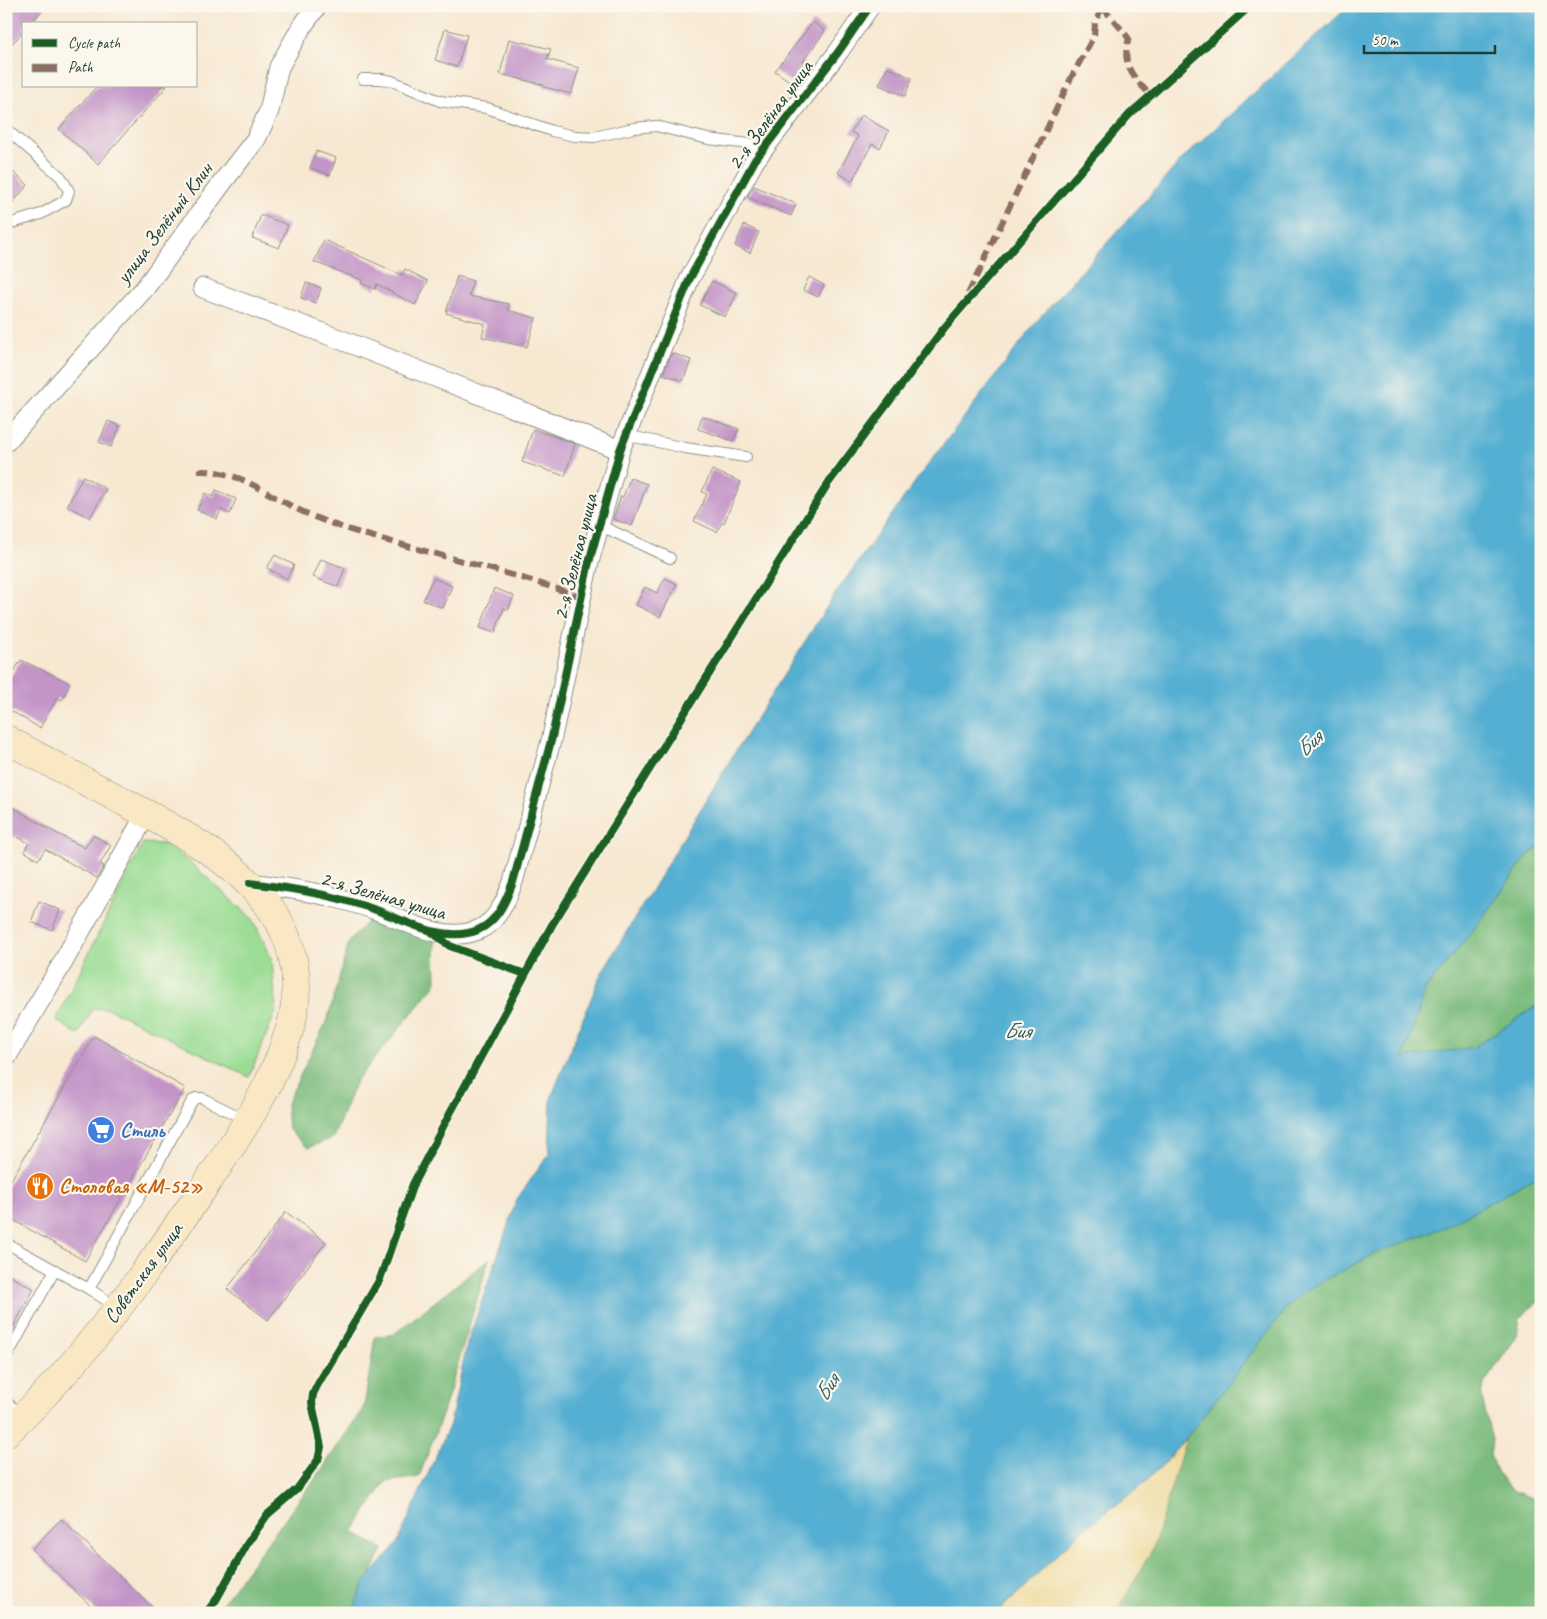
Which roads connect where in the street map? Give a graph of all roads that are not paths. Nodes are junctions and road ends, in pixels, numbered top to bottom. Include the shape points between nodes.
1 (317, 6) edge
2 (870, 6) edge
3 (363, 79) dead end
4 (6, 129) edge
5 (766, 146) junction
6 (6, 225) edge
7 (203, 288) dead end
8 (6, 442) edge
9 (623, 442) junction
10 (746, 457) dead end
11 (599, 525) junction
12 (670, 558) dead end
13 (6, 739) edge
14 (146, 814) junction
15 (250, 883) junction
16 (6, 1058) edge
17 (246, 1120) junction
18 (6, 1243) edge
19 (55, 1270) junction
20 (88, 1289) junction
21 (119, 1308) junction
22 (6, 1358) edge
23 (12, 1417) edge

1 - 8 street, улица Зелёный Клин via 279,67 269,111 256,139 145,288
2 - 5 street, 2-я Зелёная улица
3 - 5 lane via 392,81 440,100 487,108 575,136 594,137 656,126 697,137
4 - 6 lane via 61,177 69,191 66,200 49,210
5 - 9 street, 2-я Зелёная улица via 743,179 690,278
7 - 9 street
9 - 10 lane
9 - 11 street, 2-я Зелёная улица
11 - 12 lane
11 - 15 street, 2-я Зелёная улица via 552,737 513,882 491,921 464,934 450,934 335,898 299,889
13 - 14 main road, Советская улица
14 - 15 main road, Советская улица via 218,858
14 - 16 street
15 - 17 main road, Советская улица via 286,933 293,956 296,986 293,1016 282,1049 266,1089
17 - 20 lane via 202,1098 192,1101
17 - 21 main road, Советская улица via 219,1165
18 - 19 lane
19 - 20 lane
19 - 22 lane
20 - 21 lane
21 - 23 main road, Советская улица via 67,1371

